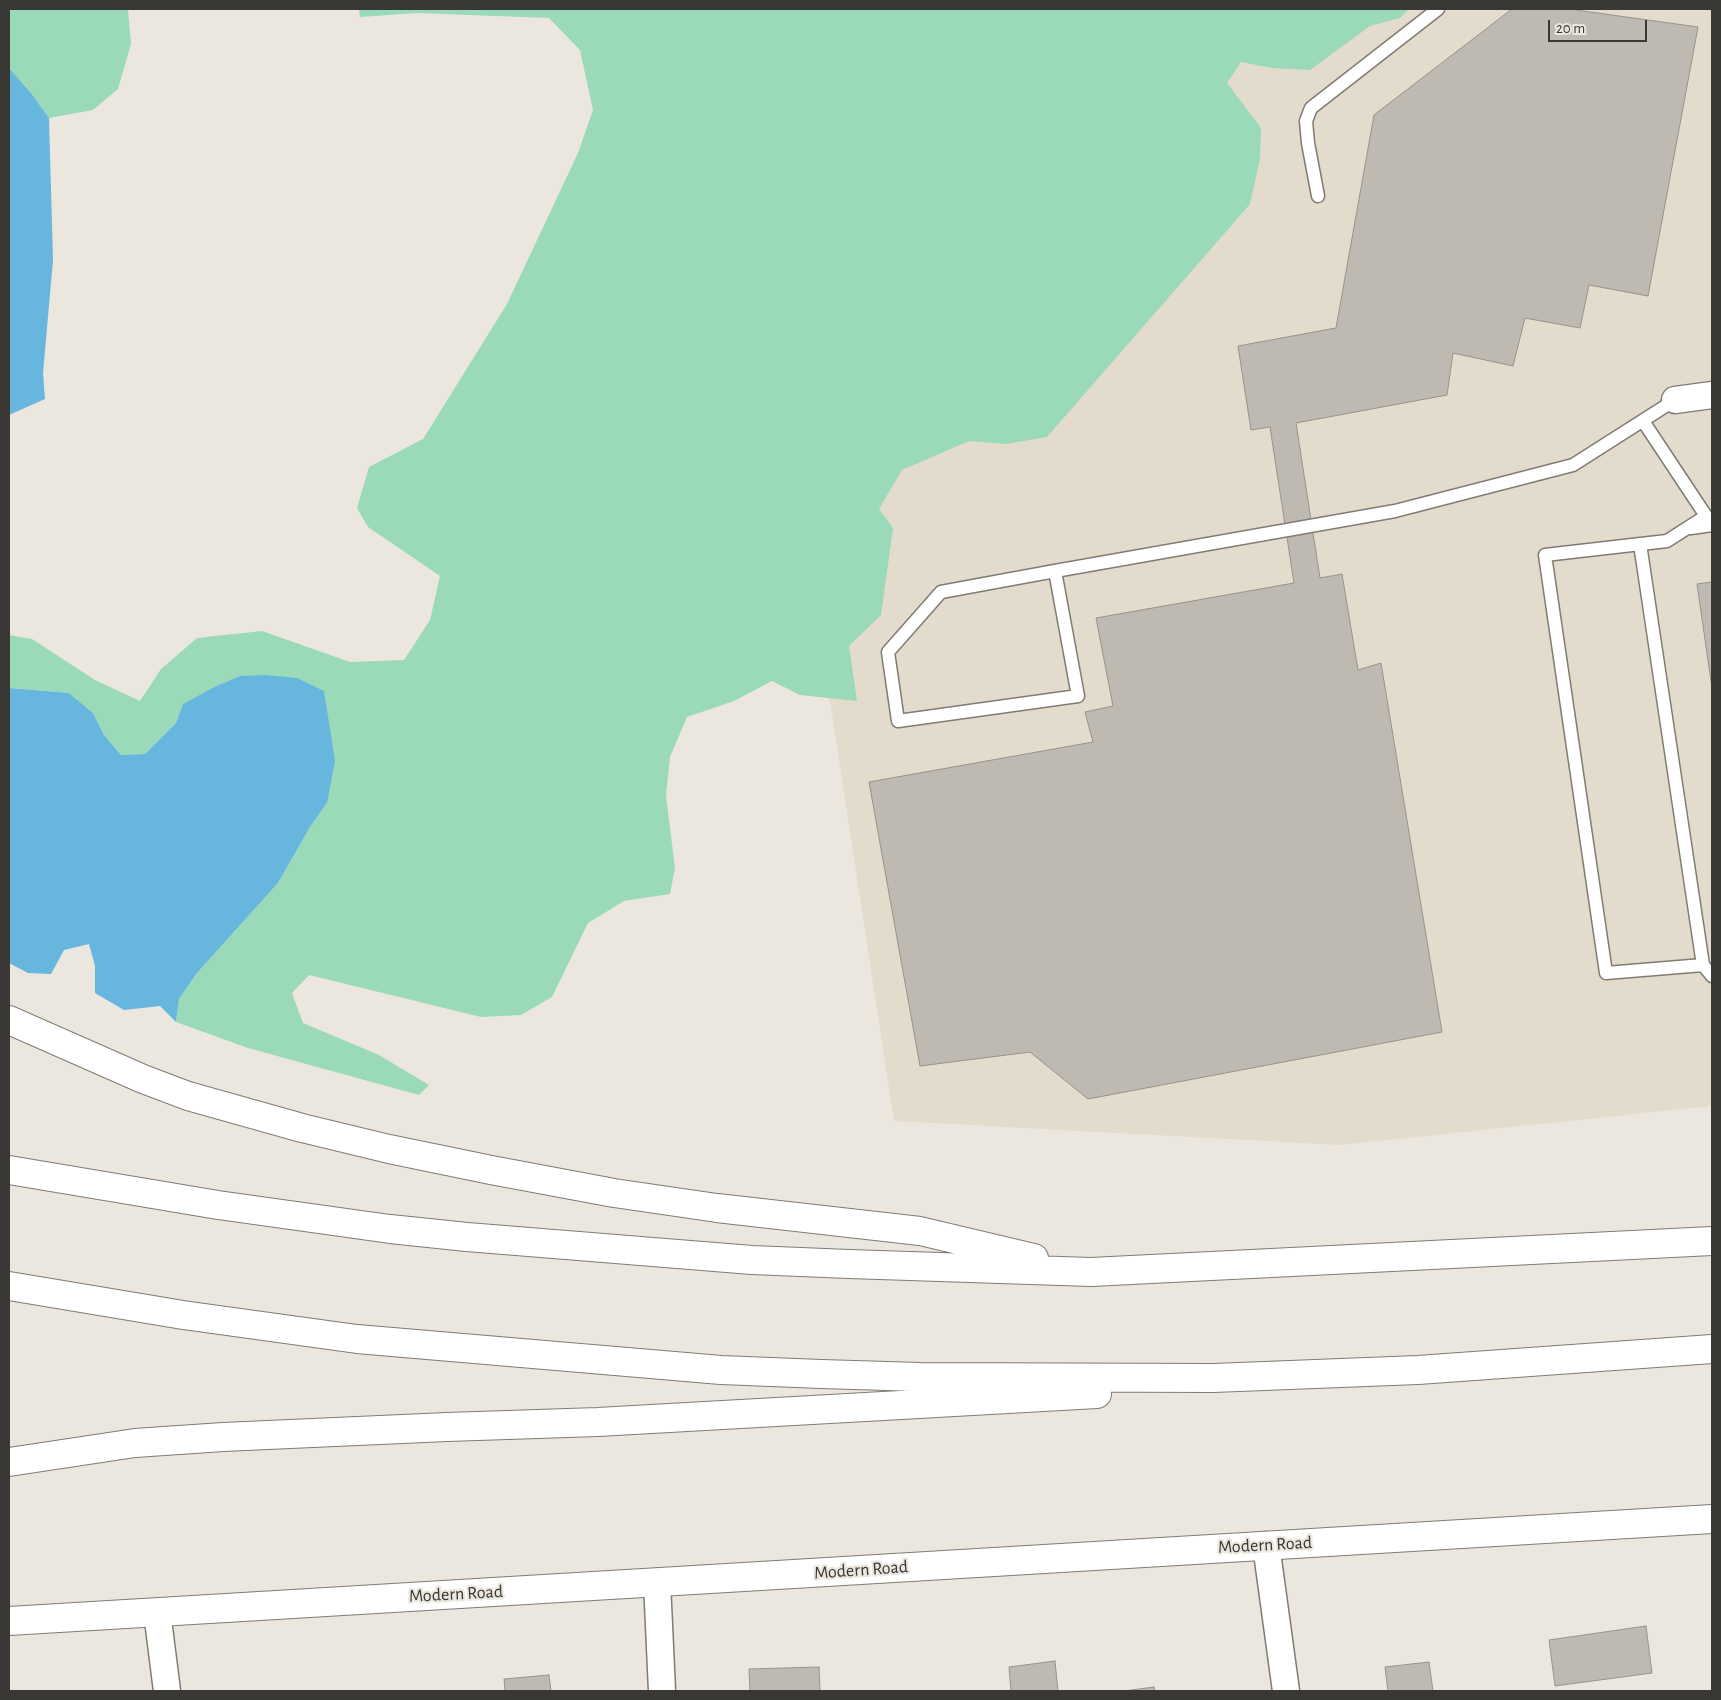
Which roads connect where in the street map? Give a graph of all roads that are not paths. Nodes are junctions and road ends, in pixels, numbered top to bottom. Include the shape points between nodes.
1 (1438, 9) edge
2 (1318, 196) dead end
3 (1712, 395) edge
4 (1675, 400) joint
5 (1643, 421) junction
6 (1712, 525) edge
7 (1686, 529) junction
8 (1640, 544) junction
9 (1055, 572) junction
10 (1703, 965) junction
11 (1712, 976) edge
12 (9, 1020) edge
13 (9, 1170) edge
14 (1712, 1241) edge
15 (1091, 1272) junction
16 (9, 1286) edge
17 (1712, 1349) edge
18 (1546, 1362) junction
19 (9, 1462) edge
20 (1712, 1519) edge
21 (1266, 1545) junction
22 (657, 1582) junction
23 (157, 1612) junction
24 (9, 1621) edge
25 (167, 1691) edge
26 (662, 1691) edge
27 (1286, 1691) edge

1 - 2 lane via 1311,108 1306,121
3 - 4 street
4 - 5 lane
5 - 7 lane via 1706,516
5 - 9 lane via 1574,465 1405,509
6 - 7 lane
7 - 8 lane via 1667,541
8 - 10 lane
8 - 10 lane via 1544,555 1606,973
9 - 9 lane via 941,592 888,652 898,721 1078,696
10 - 11 lane
12 - 15 main road via 188,1096 389,1149 614,1193 920,1231
13 - 15 main road via 304,1218 467,1237 752,1260
14 - 15 main road
16 - 18 main road via 356,1339 751,1371 920,1377 1213,1378
17 - 18 main road
18 - 19 main road via 1022,1400 223,1437 135,1443
20 - 21 main road, Modern Road
21 - 22 main road, Modern Road
21 - 27 street
22 - 23 main road, Modern Road
22 - 26 street
23 - 24 main road, Modern Road
23 - 25 street

